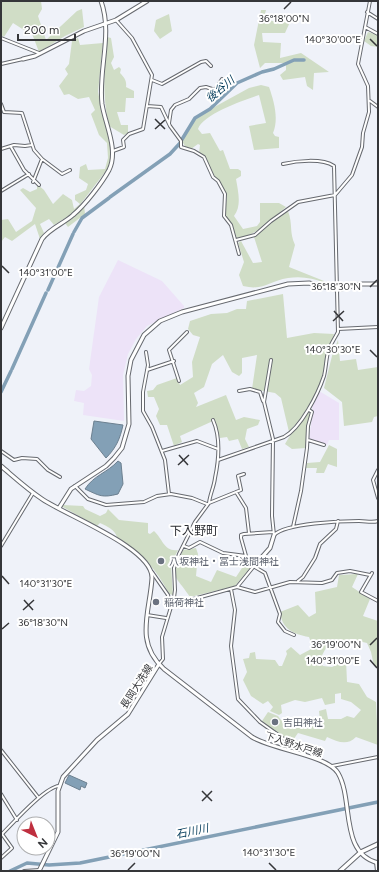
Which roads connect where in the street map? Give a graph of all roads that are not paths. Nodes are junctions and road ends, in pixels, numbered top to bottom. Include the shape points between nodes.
1 (101, 1) edge
2 (147, 1) edge
3 (370, 1) edge
4 (368, 12) junction
5 (378, 19) edge
6 (116, 20) junction
7 (106, 23) junction
8 (365, 27) junction
9 (378, 34) edge
10 (1, 38) edge
11 (39, 54) junction
12 (23, 59) joint
13 (1, 64) edge
14 (211, 66) dead end
15 (222, 79) dead end
16 (152, 80) junction
17 (370, 101) junction
18 (1, 104) edge
19 (147, 106) junction
20 (378, 107) edge
21 (169, 124) junction
22 (32, 145) junction
23 (11, 147) junction
24 (1, 149) edge
25 (113, 151) junction
26 (42, 159) junction
27 (283, 164) dead end
28 (70, 170) dead end
29 (29, 174) junction
30 (33, 180) junction
31 (39, 185) dead end
32 (1, 191) edge
33 (335, 195) junction
34 (236, 240) junction
35 (239, 254) dead end
36 (378, 284) edge
37 (337, 290) junction
38 (378, 327) edge
39 (1, 328) edge
40 (338, 329) junction
41 (186, 332) dead end
42 (146, 352) dead end
43 (270, 360) dead end
44 (174, 361) junction
45 (147, 370) junction
46 (179, 381) dead end
47 (239, 390) dead end
48 (264, 402) junction
49 (309, 410) junction
50 (213, 420) dead end
51 (308, 440) junction
52 (273, 441) junction
53 (324, 445) dead end
54 (218, 449) junction
55 (1, 451) edge
56 (162, 452) junction
57 (218, 460) junction
58 (1, 466) edge
59 (378, 470) edge
60 (244, 474) dead end
61 (60, 477) dead end
62 (75, 486) junction
63 (236, 492) junction
64 (34, 493) junction
65 (169, 494) junction
66 (378, 498) edge
67 (208, 504) junction
68 (59, 508) junction
69 (338, 521) junction
70 (378, 521) edge
71 (293, 527) junction
72 (249, 533) junction
73 (274, 533) junction
74 (1, 546) edge
75 (184, 546) junction
76 (246, 556) junction
77 (254, 566) junction
78 (152, 572) junction
79 (297, 581) junction
80 (237, 587) junction
81 (270, 587) junction
82 (231, 589) junction
83 (378, 601) edge
84 (172, 606) junction
85 (147, 615) junction
86 (166, 618) junction
87 (294, 635) dead end
88 (160, 664) junction
89 (1, 750) edge
90 (307, 756) junction
91 (378, 757) edge
92 (332, 766) junction
93 (59, 786) junction
94 (1, 794) edge
95 (39, 796) junction
96 (21, 816) edge
97 (16, 818) edge
98 (16, 821) edge
99 (1, 834) edge
100 (378, 844) edge
101 (360, 852) junction
102 (1, 858) edge
103 (377, 862) edge
104 (40, 870) edge
105 (24, 871) edge
106 (340, 871) edge
107 (377, 871) edge

1 - 7 street
2 - 6 street
3 - 4 street
4 - 5 street
4 - 8 street
6 - 7 street
6 - 16 street via 132,38 150,69
7 - 11 street via 69,37
7 - 25 street via 102,104
8 - 9 street
8 - 17 street via 358,64 368,86
10 - 11 street
11 - 12 street
12 - 13 street
14 - 16 street via 206,61 201,62 162,84
15 - 21 street via 215,90 200,88 189,99 175,105 171,110
16 - 19 street
17 - 20 street
17 - 33 street via 359,160 350,179
18 - 22 street via 7,114 22,113
19 - 21 street via 161,107
19 - 25 street via 143,129 125,137 124,147
21 - 34 street via 181,142 181,147 204,157 213,177 226,194 224,216 231,225
22 - 23 street
22 - 26 street
23 - 24 street
23 - 29 street
25 - 39 street via 109,170 80,208 42,239
26 - 28 street via 62,174
26 - 30 street
27 - 33 street via 324,162 334,165
29 - 30 street
29 - 32 street
30 - 31 street
33 - 34 street via 298,202 257,234
33 - 37 street
34 - 35 street
36 - 37 street via 360,284
37 - 40 street
37 - 62 street via 309,283 288,284 182,312 155,325 141,340 131,360 128,376 129,424 124,444 111,462
38 - 40 street
40 - 49 street via 328,352 322,381
41 - 44 street via 169,348
42 - 45 street
43 - 48 street
44 - 45 street
44 - 46 street
45 - 56 street via 143,413
47 - 48 street via 250,389 260,392
48 - 52 street
49 - 51 street via 312,412
49 - 52 street via 289,434
50 - 54 street via 218,434
51 - 53 street
51 - 71 street
52 - 57 street
52 - 73 street
54 - 56 street via 197,441
54 - 57 street
55 - 61 street via 14,460 37,459
56 - 65 street via 168,470
57 - 67 street
58 - 64 street
59 - 66 street via 373,480
60 - 63 street via 238,476 242,489
62 - 65 street via 88,498 106,505 144,502
62 - 68 street
63 - 67 street
63 - 72 street via 246,508
64 - 68 street
64 - 74 street
65 - 67 street
67 - 75 street via 194,524
68 - 78 street via 127,546 147,563
69 - 70 street
69 - 71 street
69 - 79 street via 336,529 320,544 316,558 307,572
71 - 73 street
72 - 73 street
72 - 76 street via 241,535
73 - 77 street via 270,548
75 - 76 street via 189,548 200,542 223,553
75 - 84 street via 173,571 175,590
76 - 77 street via 248,563
77 - 80 street
77 - 81 street via 265,573
78 - 84 street via 168,595
78 - 85 street, 長岡大洗線
79 - 81 street
79 - 83 street via 322,583 332,580 337,573 350,571 371,574 361,592
80 - 81 street via 255,592
80 - 82 street
81 - 87 street via 280,614 278,622 285,631
82 - 84 street
82 - 90 street via 235,607 231,646 238,700 260,722
84 - 86 street
85 - 86 street
85 - 88 street, 長岡大洗線 via 147,642
86 - 88 street via 161,642 163,659
88 - 90 street, 下入野水戸線 via 252,737 271,746
88 - 93 street, 長岡大洗線 via 128,714 77,760
89 - 95 street
90 - 92 street, 下入野水戸線
91 - 92 street
92 - 101 street, 下入野水戸線 via 340,779 354,842
93 - 95 street
93 - 104 street, 長岡大洗線 via 58,828
94 - 97 street
95 - 96 street
98 - 99 street
99 - 102 street via 12,848
100 - 101 main road
101 - 103 street
101 - 106 main road
103 - 107 street
104 - 105 street

